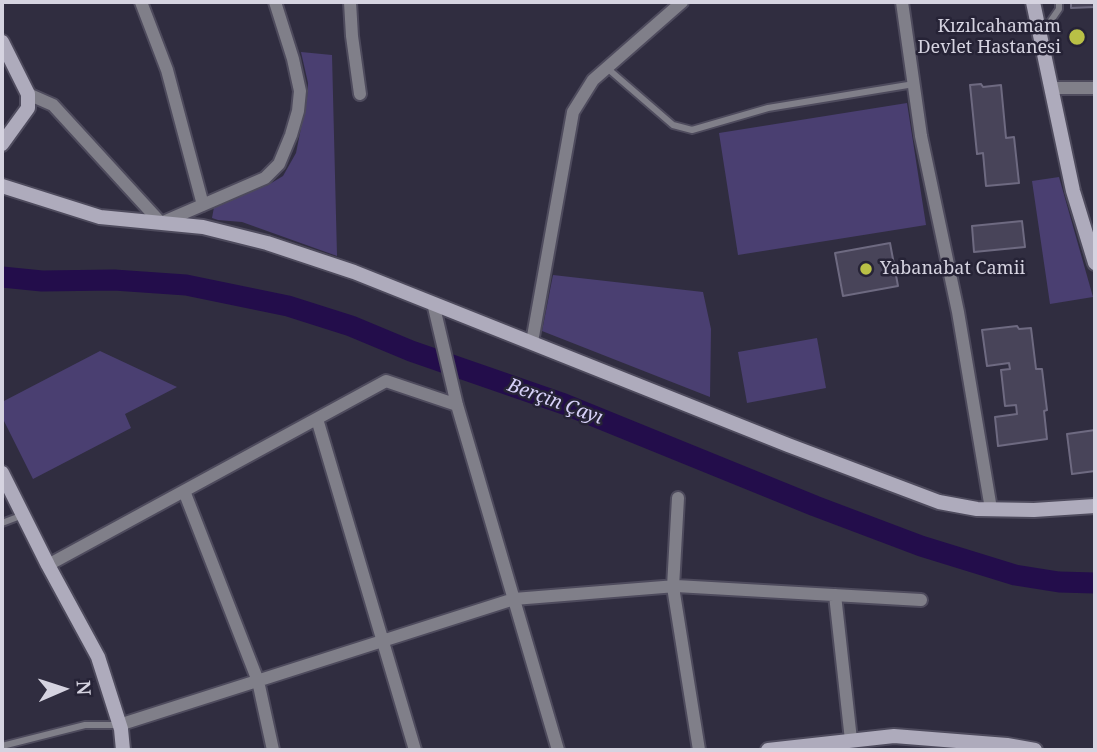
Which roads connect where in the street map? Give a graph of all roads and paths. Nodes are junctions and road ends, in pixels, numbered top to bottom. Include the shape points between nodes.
1 (141, 2) edge
2 (275, 2) edge
3 (350, 2) edge
4 (682, 2) edge
5 (902, 2) edge
6 (1033, 2) edge
7 (1059, 2) edge
8 (1040, 37) junction
9 (2, 42) edge
10 (607, 68) junction
11 (914, 84) junction
12 (1051, 88) junction
13 (1095, 88) edge
14 (28, 94) junction
15 (360, 94) dead end
16 (2, 144) edge
17 (2, 186) edge
18 (202, 205) junction
19 (161, 223) junction
20 (1095, 263) edge
21 (434, 307) junction
22 (532, 342) junction
23 (456, 401) junction
24 (317, 419) junction
25 (2, 473) edge
26 (184, 491) junction
27 (678, 498) dead end
28 (1095, 506) edge
29 (991, 509) junction
30 (23, 515) junction
31 (2, 523) edge
32 (48, 565) junction
33 (673, 587) junction
34 (835, 595) junction
35 (514, 599) junction
36 (921, 600) dead end
37 (383, 641) junction
38 (258, 681) junction
39 (119, 725) junction
40 (851, 740) junction
41 (2, 746) edge
42 (123, 750) edge
43 (273, 750) edge
44 (415, 750) edge
45 (558, 750) edge
46 (699, 750) edge
47 (768, 750) edge
48 (1035, 750) edge

1 - 18 street via 167,70
2 - 18 street via 300,91 291,135 279,164 265,178
3 - 15 street
4 - 10 street
5 - 11 street
6 - 8 street
7 - 8 lane
8 - 12 street
9 - 14 street
10 - 11 lane via 673,125 692,130 768,108
10 - 22 street via 593,80 573,112
11 - 29 street
12 - 13 street
12 - 20 street via 1073,191
14 - 16 street via 27,108
14 - 19 street via 53,105
17 - 19 street via 100,217
18 - 19 street
19 - 21 street via 203,227 267,243 354,272
21 - 22 street
21 - 23 street
22 - 29 street via 939,502
23 - 24 street via 386,381
23 - 35 street
24 - 26 street
24 - 37 street
25 - 30 street
26 - 32 street
26 - 38 street
27 - 33 street
28 - 29 street
30 - 31 lane
30 - 32 street
32 - 39 street via 98,657
33 - 34 street
33 - 35 street
33 - 46 street
34 - 36 street
34 - 40 street
35 - 37 street
35 - 45 street
37 - 38 street
37 - 44 street
38 - 39 street
38 - 43 street
39 - 41 lane via 85,726
39 - 42 street
40 - 47 street
40 - 48 street via 894,736

